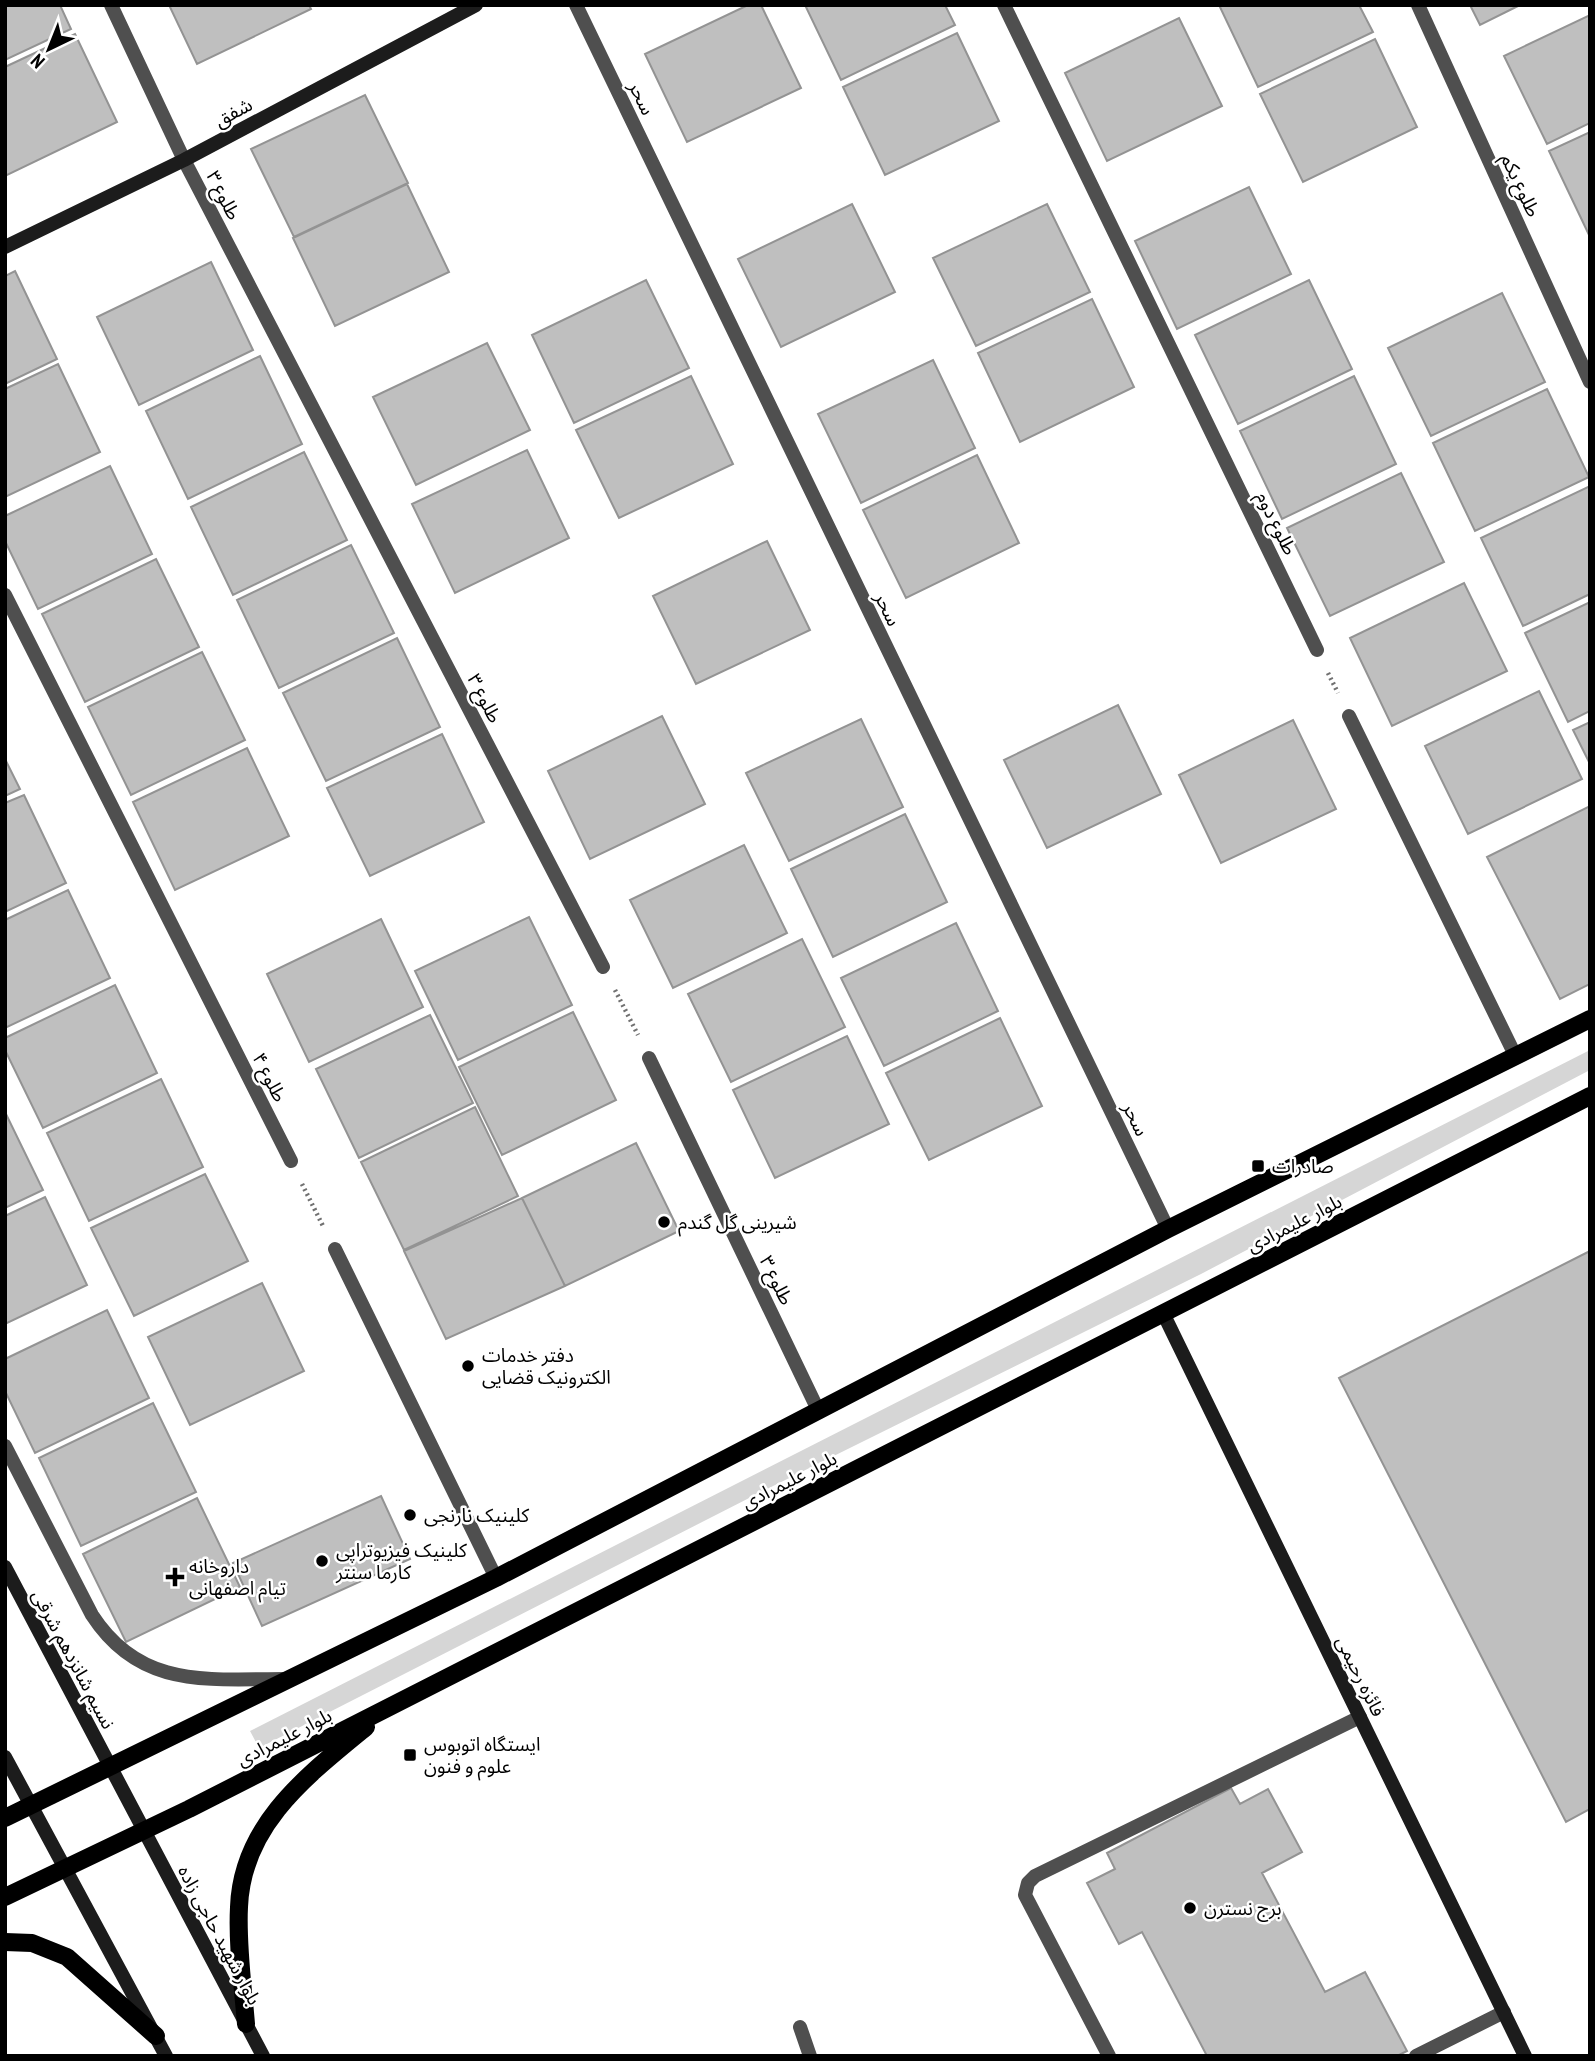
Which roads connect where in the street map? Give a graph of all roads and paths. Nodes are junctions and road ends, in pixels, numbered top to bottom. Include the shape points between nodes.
1 (111, 5) edge
2 (476, 5) edge
3 (576, 5) edge
4 (1004, 5) edge
5 (1418, 5) edge
6 (184, 160) junction
7 (5, 247) edge
8 (1590, 382) edge
9 (5, 594) edge
10 (1317, 650) joint
11 (1349, 716) joint
12 (603, 967) joint
13 (1590, 1018) edge
14 (1517, 1057) junction
15 (649, 1058) joint
16 (1590, 1096) edge
17 (291, 1161) joint
18 (1167, 1229) junction
19 (335, 1249) joint
20 (1163, 1313) junction
21 (819, 1412) junction
22 (5, 1446) edge
23 (5, 1567) edge
24 (496, 1578) junction
25 (285, 1679) junction
26 (392, 1706) junction
27 (1360, 1717) junction
28 (5, 1756) edge
29 (111, 1767) junction
30 (29, 1806) junction
31 (5, 1818) edge
32 (144, 1831) junction
33 (65, 1871) junction
34 (5, 1897) edge
35 (5, 1942) edge
36 (1504, 2012) junction
37 (246, 2024) junction
38 (800, 2027) dead end
39 (156, 2036) junction
40 (166, 2056) edge
41 (262, 2056) edge
42 (810, 2056) edge
43 (1110, 2056) edge
44 (1416, 2056) edge
45 (1525, 2056) edge

1 - 6 street, طلوع ۳
2 - 6 street, شفق
3 - 18 street, سحر
4 - 10 street, طلوع دوم
5 - 8 street, طلوع یکم
6 - 7 street, شفق
6 - 12 street, طلوع ۳
9 - 17 street, طلوع ۴
10 - 11 path
11 - 14 street
12 - 15 path
13 - 14 main road
14 - 18 main road
15 - 21 street, طلوع ۳
16 - 20 main road, بلوار علیمرادی
17 - 19 path
18 - 21 main road
19 - 24 street
20 - 26 main road, بلوار علیمرادی
20 - 27 street, فائزه رحیمی
21 - 24 main road
22 - 25 street via 107,1638 128,1655 174,1676
23 - 29 street, نسیم شانزدهم شرقی
24 - 25 main road
25 - 29 main road
26 - 32 main road, بلوار علیمرادی
26 - 37 main road via 298,1783 258,1834 239,1906
27 - 36 street, فائزه رحیمی
27 - 43 street via 1028,1883 1025,1895
28 - 30 street
29 - 30 main road
29 - 32 street, نسیم شانزدهم شرقی
30 - 31 main road
30 - 33 street
32 - 33 main road, بلوار علیمرادی
32 - 37 street, بلوار شهید حاجی زاده
33 - 34 main road, بلوار علیمرادی
33 - 39 street
35 - 39 main road via 32,1942 67,1958
36 - 44 street
36 - 45 street, فائزه رحیمی
37 - 41 street, بلوار شهید حاجی زاده
38 - 42 street
39 - 40 street

